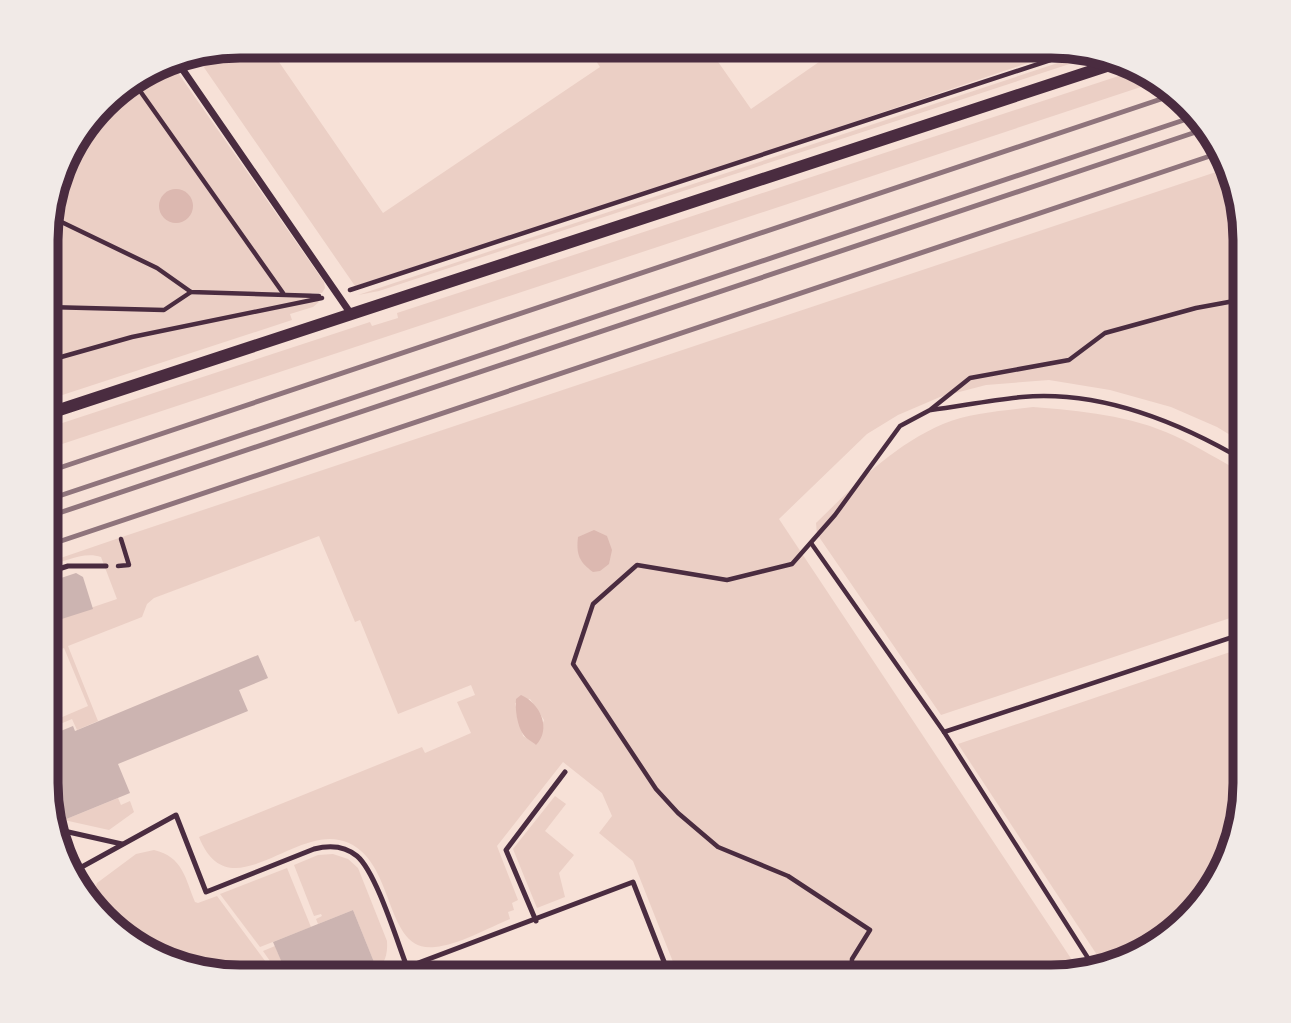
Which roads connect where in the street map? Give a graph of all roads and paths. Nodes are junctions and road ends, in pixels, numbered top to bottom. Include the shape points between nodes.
1 (1057, 58) edge
2 (1106, 66) edge
3 (181, 68) edge
4 (138, 89) edge
5 (59, 221) edge
6 (191, 292) junction
7 (284, 293) junction
8 (338, 294) junction
9 (1233, 301) edge
10 (58, 307) edge
11 (351, 314) junction
12 (58, 358) edge
13 (58, 410) edge
14 (930, 410) junction
15 (1233, 455) edge
16 (121, 539) dead end
17 (811, 543) junction
18 (125, 553) dead end
19 (106, 566) dead end
20 (58, 569) edge
21 (1233, 638) edge
22 (944, 732) junction
23 (565, 772) dead end
24 (64, 831) edge
25 (122, 844) junction
26 (79, 869) edge
27 (536, 921) junction
28 (1091, 961) edge
29 (406, 965) edge
30 (413, 965) edge
31 (665, 965) edge
32 (852, 965) edge

1 - 8 path
2 - 11 street
3 - 8 street
4 - 7 path
5 - 6 path via 158,268
6 - 7 path
6 - 10 path via 164,310
7 - 12 path via 323,297 132,337
8 - 11 street
9 - 14 path via 1105,333 1069,360 970,379
11 - 13 street
14 - 15 path via 1024,397 1094,400 1172,423
14 - 17 path via 900,426
16 - 18 path
17 - 22 path
17 - 32 path via 792,564 727,580 637,565 593,604 573,664 656,789 678,813 718,848 788,876 870,930
19 - 20 lane
21 - 22 path
22 - 28 path
23 - 27 lane via 506,850
24 - 25 lane
25 - 26 lane
25 - 29 lane via 176,815 206,892 314,849 342,848 358,857 370,872
27 - 30 lane
27 - 31 lane via 634,882

